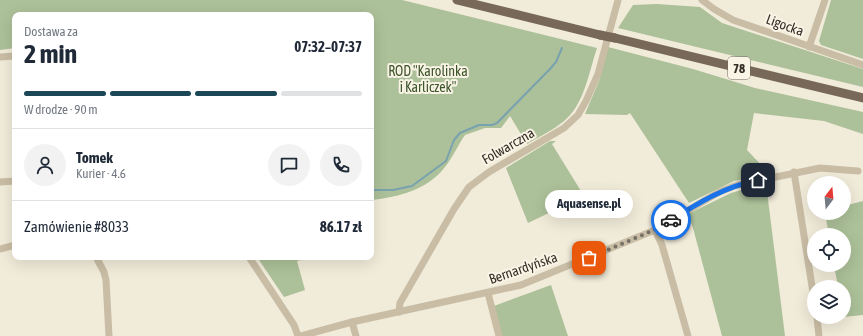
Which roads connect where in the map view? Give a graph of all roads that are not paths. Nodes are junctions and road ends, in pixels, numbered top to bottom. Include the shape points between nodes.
1 (457, 0) edge
2 (618, 0) edge
3 (702, 0) edge
4 (712, 0) edge
5 (825, 0) edge
6 (714, 9) junction
7 (809, 47) junction
8 (12, 56) edge
9 (0, 58) edge
10 (863, 65) edge
11 (863, 98) edge
12 (858, 171) dead end
13 (794, 172) junction
14 (12, 181) edge
15 (0, 182) edge
16 (654, 230) junction
17 (12, 246) edge
18 (0, 249) edge
19 (98, 260) edge
20 (251, 260) edge
21 (811, 280) edge
22 (488, 293) junction
23 (399, 312) junction
24 (352, 322) junction
25 (817, 324) edge
26 (109, 336) edge
27 (300, 336) edge
28 (356, 336) edge
29 (499, 336) edge
30 (688, 336) edge
31 (819, 336) edge

1 - 11 main road, 78, bridge
2 - 23 street, Folwarczna via 598,74 578,115 564,128 489,172 469,187 400,303
3 - 6 street, Ligocka
4 - 6 street
5 - 7 street
6 - 7 street, Ligocka via 733,20
7 - 10 street, Ligocka
8 - 9 street
12 - 13 street, Bernardyńska via 820,168
13 - 16 street, Bernardyńska via 737,184
13 - 21 street
14 - 15 street
16 - 22 street, Bernardyńska via 521,285
16 - 30 street via 662,245
17 - 18 street
19 - 26 street via 106,280
20 - 27 street
22 - 23 street, Bernardyńska
22 - 29 street
23 - 24 street, Bernardyńska
24 - 27 street, Bernardyńska
24 - 28 street
25 - 31 street

